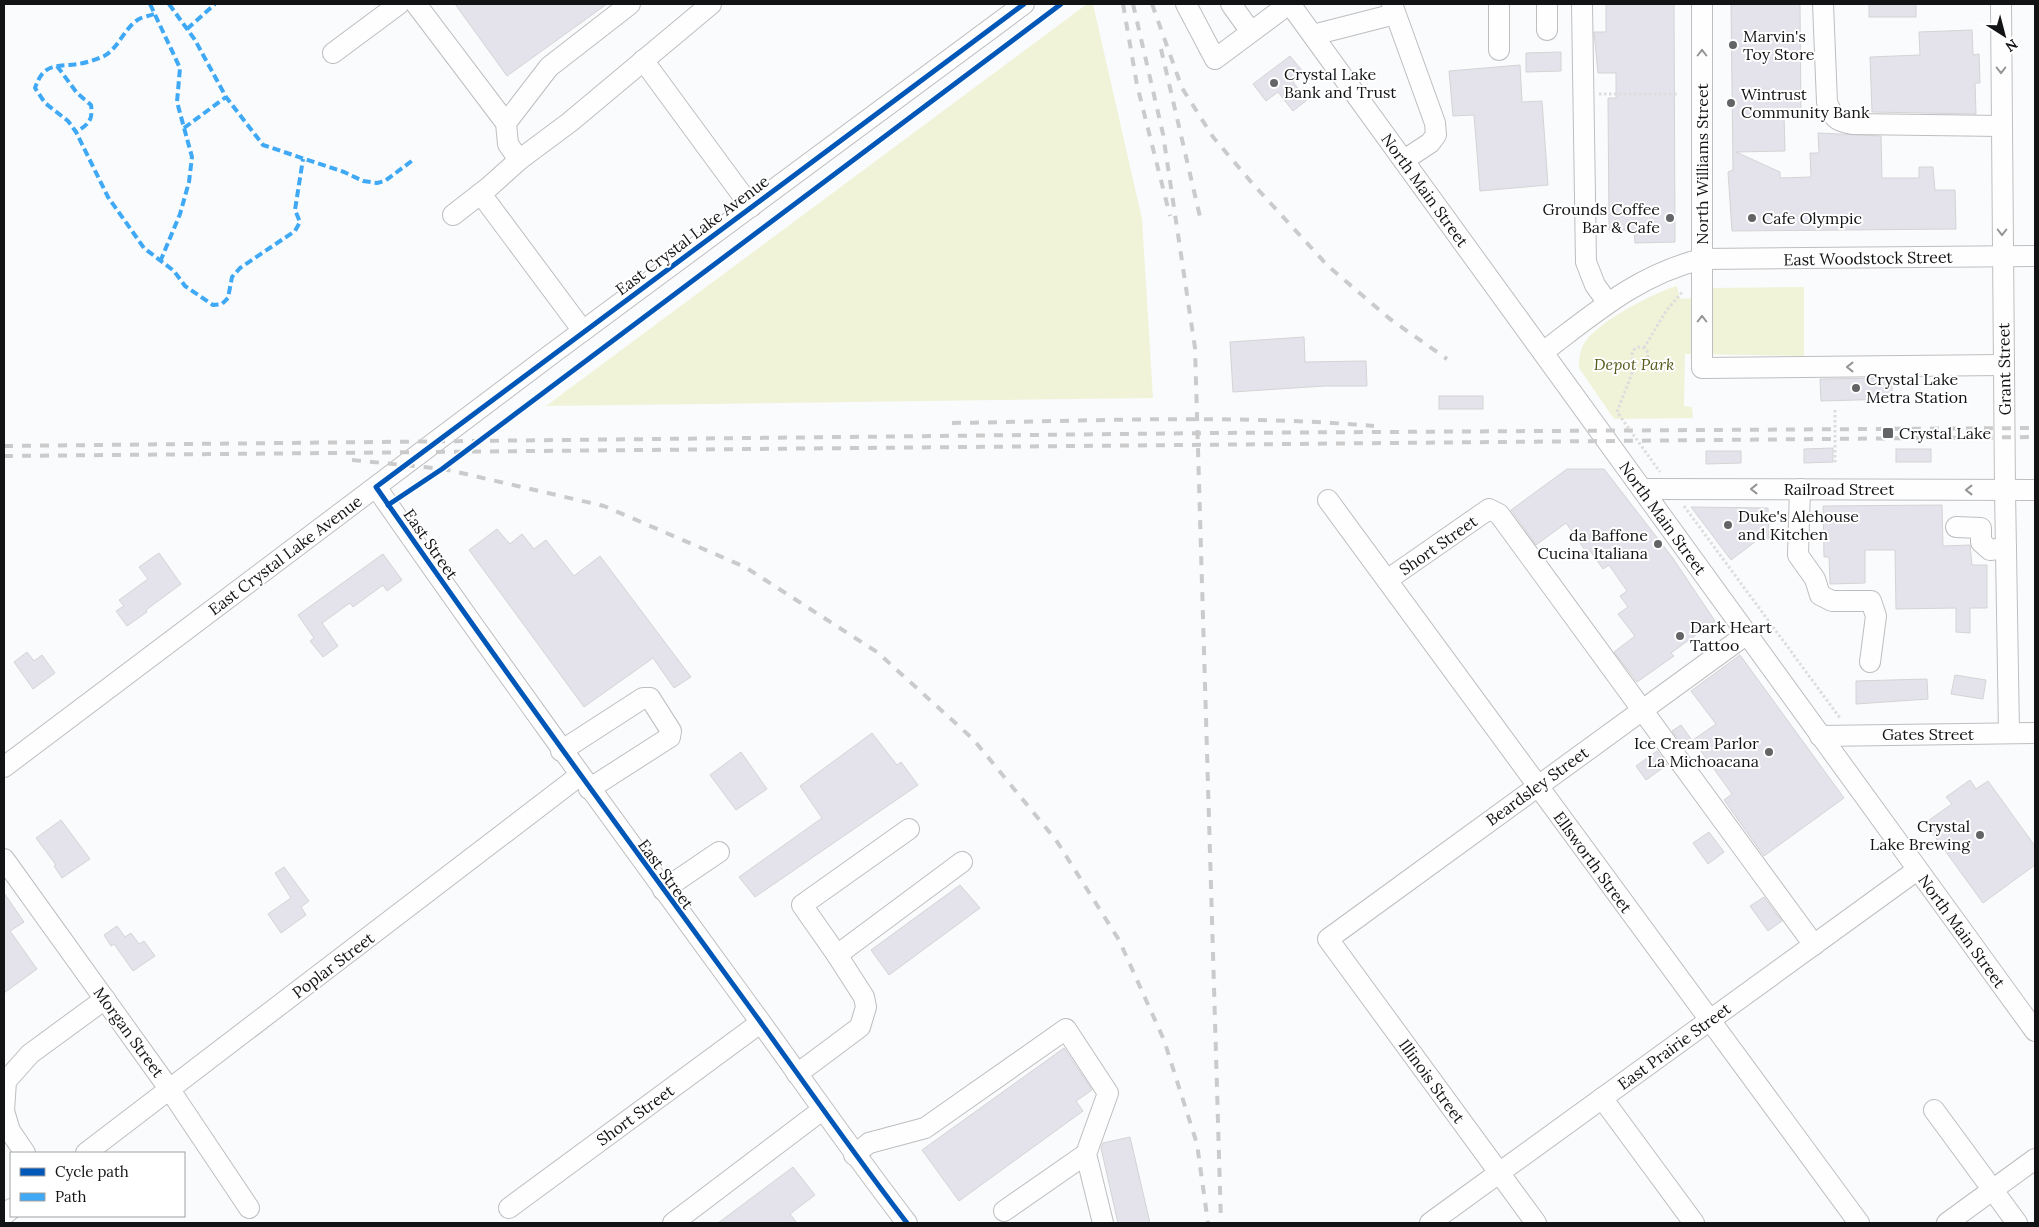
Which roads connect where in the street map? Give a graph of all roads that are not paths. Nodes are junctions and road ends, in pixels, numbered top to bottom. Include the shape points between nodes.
1 (399, 4) edge
2 (416, 4) edge
3 (630, 4) edge
4 (711, 4) edge
5 (1024, 4) edge
6 (1186, 4) edge
7 (1231, 4) edge
8 (1290, 4) edge
9 (1500, 4) edge
10 (1547, 4) edge
11 (1582, 4) edge
12 (1702, 4) edge
13 (1823, 4) edge
14 (2001, 4) edge
15 (1393, 9) edge
16 (1547, 30) dead end
17 (1251, 32) junction
18 (1313, 35) junction
19 (1499, 50) dead end
20 (333, 53) dead end
21 (643, 60) junction
22 (506, 123) junction
23 (2002, 126) junction
24 (519, 160) junction
25 (1404, 160) junction
26 (481, 194) junction
27 (751, 207) junction
28 (453, 215) dead end
29 (2002, 256) junction
30 (2035, 256) edge
31 (1702, 260) junction
32 (1608, 303) junction
33 (583, 331) junction
34 (1543, 352) junction
35 (2003, 365) junction
36 (376, 487) junction
37 (1642, 489) junction
38 (1800, 489) junction
39 (2005, 490) junction
40 (2035, 490) edge
41 (1328, 500) dead end
42 (1956, 527) dead end
43 (2006, 548) junction
44 (1387, 580) junction
45 (1747, 634) junction
46 (1870, 662) dead end
47 (1642, 710) junction
48 (2035, 733) edge
49 (2010, 734) junction
50 (1820, 736) junction
51 (561, 750) junction
52 (4, 767) edge
53 (584, 783) junction
54 (1538, 786) junction
55 (908, 829) dead end
56 (719, 852) dead end
57 (4, 859) edge
58 (962, 862) dead end
59 (1917, 870) junction
60 (663, 890) junction
61 (1328, 939) joint
62 (1814, 945) junction
63 (837, 955) junction
64 (105, 999) junction
65 (1710, 1020) junction
66 (760, 1023) junction
67 (2035, 1032) edge
68 (797, 1074) junction
69 (170, 1090) junction
70 (1602, 1098) junction
71 (822, 1110) junction
72 (1934, 1110) dead end
73 (24, 1152) edge
74 (87, 1152) edge
75 (1086, 1154) junction
76 (854, 1155) junction
77 (2035, 1160) edge
78 (1500, 1174) junction
79 (1993, 1190) junction
80 (249, 1208) dead end
81 (509, 1208) dead end
82 (1004, 1211) dead end
83 (673, 1223) edge
84 (906, 1223) edge
85 (1103, 1223) edge
86 (1430, 1223) edge
87 (1536, 1223) edge
88 (1694, 1223) edge
89 (1859, 1223) edge
90 (1947, 1223) edge
91 (2017, 1223) edge

1 - 20 street
2 - 22 street
3 - 22 street via 549,66
4 - 21 street
5 - 27 street, East Crystal Lake Avenue
6 - 17 street via 1215,59
7 - 17 street
8 - 17 street
8 - 18 street, North Main Street
9 - 19 street
10 - 16 street
11 - 32 street via 1586,262 1595,285
31 -> 12 street, North Williams Street
13 - 23 street via 1827,102 1839,121 1852,124
14 -> 23 street, Grant Street
15 - 18 street
15 - 25 street via 1435,123 1436,135 1430,143
18 - 25 street, North Main Street
21 - 24 street
21 - 27 street
22 - 24 street via 508,144
23 -> 29 street, Grant Street
24 - 26 street
25 - 34 street, North Main Street
26 - 28 street
26 - 33 street
27 - 33 street, East Crystal Lake Avenue
29 - 30 street, East Woodstock Street
29 - 31 street, East Woodstock Street
29 - 35 street, Grant Street
31 - 32 street, North Williams Street via 1674,266 1649,277
35 -> 31 street via 1702,368
32 - 34 street, North Williams Street
33 - 36 street, East Crystal Lake Avenue
34 - 37 street, North Main Street
35 - 39 street, Grant Street
36 - 51 street, East Street
36 - 52 street, East Crystal Lake Avenue
38 -> 37 street, Railroad Street
37 - 45 street, North Main Street
39 -> 38 street, Railroad Street
38 - 46 street via 1798,555 1815,579 1820,595 1832,601 1872,601 1876,616
39 - 40 street, Railroad Street
39 - 43 street, Grant Street
41 - 44 street, Ellsworth Street
42 - 43 street via 1981,528 1982,542 1990,550
43 - 49 street, Grant Street
44 - 47 street, Short Street via 1489,509 1499,514
44 - 54 street, Ellsworth Street
45 - 47 street, Beardsley Street
45 - 50 street, North Main Street
47 - 54 street, Beardsley Street
47 - 62 street
48 - 49 street, Gates Street
49 - 50 street, Gates Street
50 - 59 street, North Main Street
51 - 53 street, East Street
51 - 53 street, Poplar Street via 643,698 650,698 671,731 670,737
53 - 60 street, East Street
53 - 69 street, Poplar Street
54 - 61 street, Beardsley Street
54 - 65 street, Ellsworth Street
55 - 63 street via 802,905
56 - 60 street
57 - 64 street, Morgan Street
58 - 63 street
59 - 62 street, East Prairie Street
59 - 67 street, North Main Street
60 - 66 street, East Street
61 - 78 street, Illinois Street
62 - 65 street, East Prairie Street
63 - 68 street via 864,997 865,1016 860,1027
64 - 69 street, Morgan Street
64 - 73 street via 30,1054 6,1081 4,1111 10,1131
65 - 70 street, East Prairie Street
65 - 89 street, Ellsworth Street
66 - 68 street, East Street
66 - 81 street, Short Street
68 - 71 street, East Street
69 - 74 street, Poplar Street
69 - 80 street, Morgan Street
70 - 78 street, East Prairie Street
70 - 88 street
71 - 76 street, East Street
71 - 83 street
72 - 79 street
75 - 76 street via 1108,1093 1066,1029 925,1128 869,1143
75 - 82 street
75 - 85 street
76 - 84 street, East Street
77 - 79 street
78 - 86 street, East Prairie Street
78 - 87 street, Illinois Street
79 - 90 street
79 - 91 street

